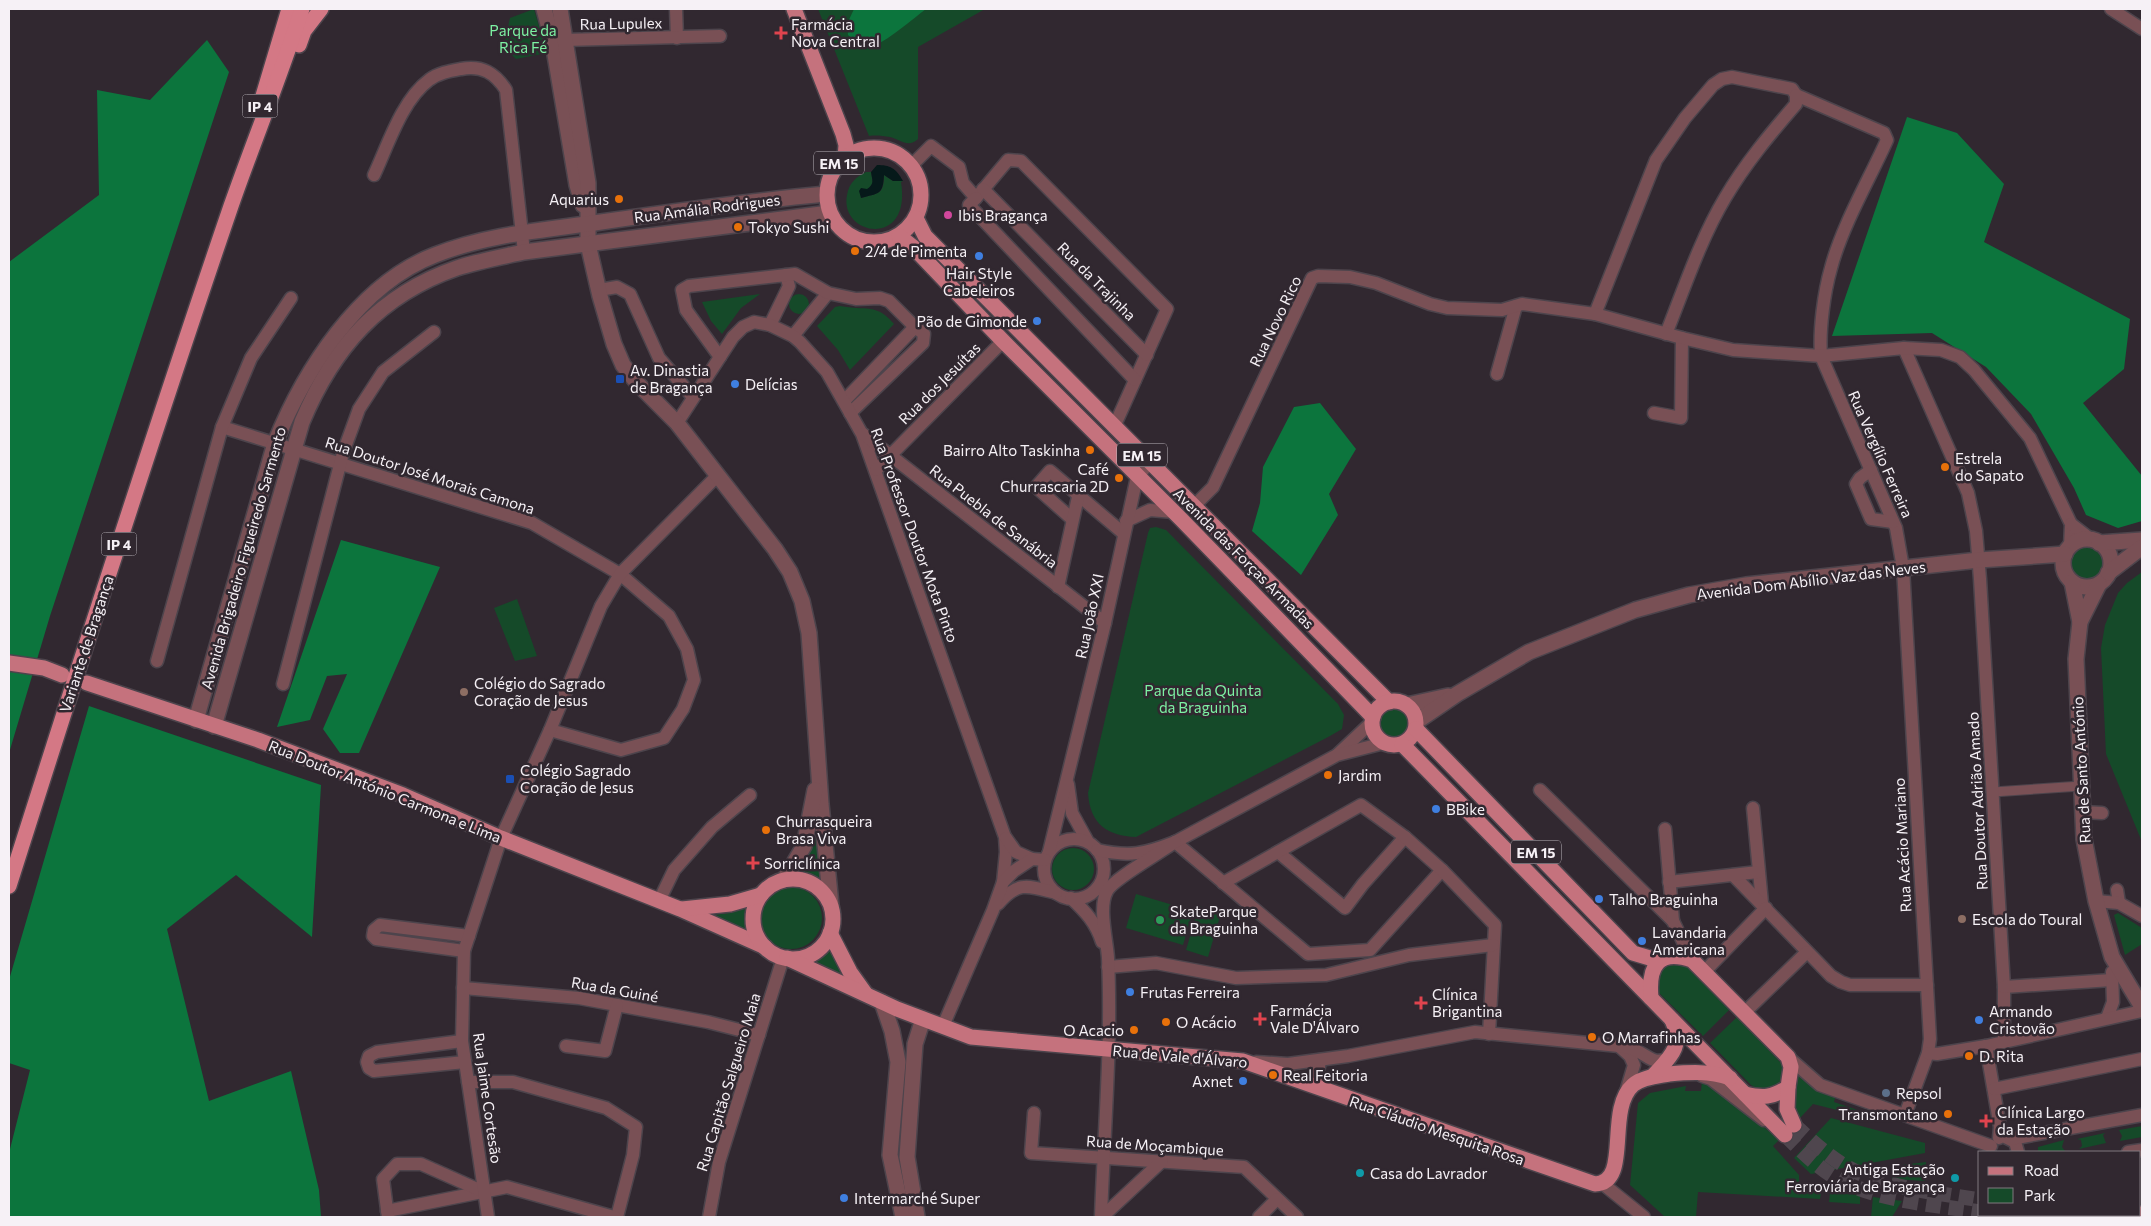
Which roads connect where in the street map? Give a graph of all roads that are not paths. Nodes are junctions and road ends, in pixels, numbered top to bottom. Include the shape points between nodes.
1 (289, 9) edge
2 (302, 9) edge
3 (321, 9) edge
4 (544, 9) edge
5 (558, 9) edge
6 (676, 9) edge
7 (794, 9) edge
8 (804, 9) edge
9 (2111, 9) edge
10 (2142, 29) edge
11 (720, 36) dead end
12 (677, 38) junction
13 (564, 40) junction
14 (283, 68) junction
15 (1796, 95) junction
16 (868, 148) junction
17 (845, 158) junction
18 (911, 166) junction
19 (374, 175) dead end
20 (826, 194) junction
21 (980, 194) junction
22 (232, 203) junction
23 (830, 213) junction
24 (916, 218) junction
25 (588, 224) junction
26 (520, 232) junction
27 (899, 236) junction
28 (588, 244) junction
29 (524, 252) junction
30 (786, 275) junction
31 (599, 290) junction
32 (828, 293) junction
33 (291, 298) dead end
34 (1516, 306) junction
35 (1595, 314) junction
36 (770, 324) junction
37 (915, 327) junction
38 (434, 332) dead end
39 (1666, 334) junction
40 (793, 336) junction
41 (1682, 338) junction
42 (1003, 341) junction
43 (1904, 348) junction
44 (1147, 355) junction
45 (1820, 356) junction
46 (720, 357) junction
47 (1497, 374) dead end
48 (1136, 380) junction
49 (694, 397) junction
50 (844, 401) junction
51 (850, 412) junction
52 (1654, 413) dead end
53 (677, 423) junction
54 (222, 427) junction
55 (1114, 427) junction
56 (862, 434) junction
57 (275, 442) junction
58 (293, 449) junction
59 (890, 456) junction
60 (341, 463) junction
61 (1150, 463) junction
62 (876, 470) junction
63 (1870, 470) junction
64 (717, 476) junction
65 (1137, 476) junction
66 (1078, 496) junction
67 (1192, 504) junction
68 (1174, 512) junction
69 (1072, 519) junction
70 (1893, 522) junction
71 (2071, 524) junction
72 (1124, 527) junction
73 (2142, 540) edge
74 (2096, 542) junction
75 (2142, 547) edge
76 (2068, 550) junction
77 (2041, 556) junction
78 (1979, 560) junction
79 (1903, 568) junction
80 (620, 574) junction
81 (2069, 579) junction
82 (2104, 579) junction
83 (1058, 587) junction
84 (2080, 622) junction
85 (1105, 623) junction
86 (157, 661) dead end
87 (9, 663) edge
88 (62, 675) dead end
89 (87, 683) dead end
90 (283, 684) dead end
91 (1457, 694) junction
92 (1389, 702) junction
93 (1407, 705) junction
94 (1373, 719) junction
95 (196, 720) junction
96 (214, 726) junction
97 (1416, 726) junction
98 (550, 730) junction
99 (1384, 743) junction
100 (1402, 744) junction
101 (1337, 756) junction
102 (819, 772) junction
103 (1067, 781) junction
104 (2081, 786) junction
105 (1540, 790) dead end
106 (1993, 792) junction
107 (750, 795) dead end
108 (1752, 808) dead end
109 (2082, 812) junction
110 (2102, 813) dead end
111 (1665, 829) dead end
112 (1405, 836) junction
113 (1005, 837) junction
114 (502, 838) junction
115 (1175, 842) junction
116 (1093, 846) junction
117 (1006, 852) junction
118 (1278, 852) junction
119 (1042, 857) junction
120 (1442, 870) junction
121 (1014, 871) junction
122 (1758, 872) junction
123 (1733, 875) junction
124 (784, 880) junction
125 (1003, 882) junction
126 (1223, 882) junction
127 (1669, 882) junction
128 (1112, 884) junction
129 (9, 886) edge
130 (1031, 886) junction
131 (1094, 890) junction
132 (1056, 893) junction
133 (761, 895) junction
134 (1071, 898) junction
135 (659, 901) junction
136 (2096, 901) junction
137 (831, 905) junction
138 (1764, 905) junction
139 (680, 909) junction
140 (993, 910) junction
141 (2142, 916) edge
142 (1673, 921) junction
143 (830, 933) junction
144 (469, 936) junction
145 (1493, 945) junction
146 (764, 947) junction
147 (464, 950) junction
148 (1807, 952) junction
149 (2112, 957) junction
150 (785, 958) junction
151 (1665, 958) junction
152 (1692, 960) junction
153 (1108, 963) junction
154 (1704, 972) junction
155 (2112, 980) junction
156 (1926, 985) junction
157 (2004, 987) junction
158 (463, 988) junction
159 (866, 994) junction
160 (1651, 998) junction
161 (882, 1002) junction
162 (616, 1005) junction
163 (2142, 1009) edge
164 (1744, 1013) junction
165 (1671, 1018) junction
166 (2107, 1018) junction
167 (923, 1019) junction
168 (944, 1026) junction
169 (1488, 1034) junction
170 (758, 1035) junction
171 (462, 1041) junction
172 (2004, 1041) junction
173 (566, 1046) dead end
174 (1619, 1046) junction
175 (1986, 1046) junction
176 (1108, 1050) junction
177 (1928, 1053) junction
178 (1630, 1056) junction
179 (1788, 1058) junction
180 (1669, 1059) junction
181 (2142, 1059) edge
182 (1320, 1060) junction
183 (1243, 1061) junction
184 (465, 1062) junction
185 (1690, 1072) junction
186 (1653, 1076) junction
187 (1730, 1078) junction
188 (468, 1082) junction
189 (1788, 1088) junction
190 (1320, 1089) junction
191 (1994, 1089) junction
192 (1745, 1094) junction
193 (1625, 1095) junction
194 (1034, 1113) dead end
195 (1905, 1115) junction
196 (2142, 1115) edge
197 (1790, 1130) junction
198 (1998, 1144) edge
199 (2018, 1151) edge
200 (1103, 1157) junction
201 (1162, 1161) junction
202 (1615, 1168) junction
203 (1602, 1184) junction
204 (484, 1192) junction
205 (1277, 1199) junction
206 (1628, 1204) junction
207 (388, 1214) edge
208 (488, 1217) edge
209 (615, 1217) edge
210 (709, 1217) edge
211 (903, 1217) edge
212 (917, 1217) edge
213 (1102, 1217) edge
214 (1259, 1217) edge
215 (1296, 1217) edge
216 (1644, 1217) edge

1 - 22 highway, Variante de Bragança / IP 4
2 - 14 highway, Variante de Bragança / IP 4
3 - 14 highway via 304,31 292,62
4 - 25 street via 553,43 577,185
5 - 13 street
6 - 12 street, Rua Lupulex
7 - 17 main road, EM 15 via 844,134
8 - 16 main road, EM 15 via 852,130 858,142
9 - 10 street
11 - 12 street, Rua Lupulex
12 - 13 street, Rua Lupulex
13 - 25 street via 588,183
14 - 22 highway, Variante de Bragança / IP 4
15 - 35 street via 1792,89 1732,77 1713,85 1656,160
15 - 39 street via 1796,104 1757,149 1725,198 1706,235
15 - 45 street via 1884,133 1887,140 1831,267
16 - 17 main road, EM 15
16 - 18 main road, EM 15 via 884,149 899,155
17 - 20 main road, EM 15 via 835,168
18 - 21 street, Rua da Trajinha via 931,146 959,167 962,184
18 - 24 main road via 921,191
19 - 26 street via 409,100 428,80 471,67 489,71 506,90
20 - 23 main road, EM 15
20 - 25 street, Rua Amália Rodrigues
21 - 44 street, Rua da Trajinha
21 - 44 street via 1008,160 1021,161 1167,309
21 - 48 street via 969,204
22 - 129 highway, Variante de Bragança / IP 4
23 - 27 main road, EM 15 via 836,225 859,241 879,242
23 - 28 street, Rua Amália Rodrigues
24 - 27 main road
24 - 55 main road, Avenida das Forças Armadas / EM 15 via 925,236
25 - 26 street, Avenida Brigadeiro Figueiredo Sarmento
25 - 28 street
26 - 29 street
26 - 57 street, Avenida Brigadeiro Figueiredo Sarmento via 433,255 404,271 376,293 347,321 323,351 302,383
27 - 42 main road, Avenida das Forças Armadas / EM 15 via 913,246
28 - 29 street, Avenida Brigadeiro Figueiredo Sarmento
28 - 31 street
29 - 58 street, Avenida Brigadeiro Figueiredo Sarmento via 437,276 398,296 368,320 342,349 316,389
30 - 32 street via 795,274
30 - 36 street via 789,286
30 - 46 street via 689,286 682,290 686,310
31 - 49 street via 617,288 630,294 659,358
31 - 53 street via 623,365
32 - 37 street via 889,301
32 - 40 street
33 - 54 street via 250,358
34 - 35 street, Rua Novo Rico via 1552,307
34 - 47 street
34 - 67 street, Rua Novo Rico via 1502,310 1447,308 1376,283 1350,278 1312,278 1213,487
35 - 39 street, Rua Novo Rico
36 - 40 street, Rua Professor Doutor Mota Pinto
36 - 46 street via 754,322 743,327
37 - 50 street
37 - 51 street via 924,334 923,343
38 - 60 street via 383,372 359,409
39 - 41 street, Rua Novo Rico
40 - 50 street, Rua Professor Doutor Mota Pinto via 827,372
41 - 45 street, Rua Novo Rico via 1733,350
41 - 52 street via 1681,418
42 - 59 street, Rua dos Jesuítas
42 - 65 main road, Avenida das Forças Armadas / EM 15
43 - 45 street, Rua Novo Rico
43 - 71 street, Rua Novo Rico via 1941,350 1960,357 1974,370 2030,438
43 - 78 street, Rua Doutor Adrião Amado via 1968,493
44 - 48 street
45 - 63 street, Rua Vergílio Ferreira
46 - 49 street
48 - 55 street
49 - 53 street
50 - 51 street, Rua Professor Doutor Mota Pinto
51 - 56 street, Rua Professor Doutor Mota Pinto
53 - 64 street
54 - 57 street, Rua Doutor José Morais Camona
54 - 86 street
55 - 61 main road, Avenida das Forças Armadas / EM 15
56 - 59 street, Rua Puebla de Sanábria
56 - 62 street, Rua Professor Doutor Mota Pinto
57 - 58 street, Rua Doutor José Morais Camona
57 - 95 street, Avenida Brigadeiro Figueiredo Sarmento
58 - 60 street, Rua Doutor José Morais Camona
58 - 96 street, Avenida Brigadeiro Figueiredo Sarmento
59 - 62 street, Rua dos Jesuítas
59 - 83 street, Rua Puebla de Sanábria
60 - 80 street, Rua Doutor José Morais Camona via 532,523
60 - 90 street
61 - 65 street
61 - 67 main road, Avenida das Forças Armadas / EM 15
62 - 113 street, Rua Professor Doutor Mota Pinto
63 - 70 street, Rua Vergílio Ferreira
63 - 70 street via 1856,484 1871,519
64 - 80 street, Rua Jaime Cortesão
64 - 102 street via 775,549 790,572 802,601 809,633
65 - 67 main road via 1152,476 1178,501
65 - 68 main road, Avenida das Forças Armadas / EM 15
65 - 72 street, Rua João XXI
66 - 69 street
66 - 69 street via 1050,472 1036,487
66 - 72 street
67 - 92 main road, Avenida das Forças Armadas / EM 15
68 - 72 street via 1150,510
68 - 94 main road, Avenida das Forças Armadas / EM 15
69 - 83 street
70 - 79 street, Rua Vergílio Ferreira
71 - 74 street
71 - 76 street
72 - 85 street, Rua João XXI
73 - 74 street
74 - 76 street via 2081,541
74 - 82 street via 2108,552 2110,559
75 - 82 street
76 - 77 street, Avenida Dom Abílio Vaz das Neves
76 - 81 street via 2063,561
77 - 78 street, Avenida Dom Abílio Vaz das Neves
77 - 81 street
78 - 79 street, Avenida Dom Abílio Vaz das Neves
78 - 106 street, Rua Doutor Adrião Amado
79 - 91 street, Avenida Dom Abílio Vaz das Neves via 1746,586 1689,595 1635,610 1529,652
79 - 156 street, Rua Acácio Mariano
80 - 98 street, Rua Jaime Cortesão via 601,606
80 - 98 street, Rua Doutor José Morais Camona via 669,616 687,650 694,680 683,709 664,738 621,750
81 - 82 street via 2085,587
81 - 84 street
82 - 84 street, Rua de Santo António
83 - 85 street, Rua Puebla de Sanábria
84 - 104 street, Rua de Santo António via 2076,659
85 - 103 street, Rua João XXI
87 - 88 main road via 44,668
89 - 95 main road, Rua Doutor António Carmona e Lima
91 - 93 street
91 - 97 street
92 - 93 main road
92 - 94 main road via 1377,710
93 - 97 main road, EM 15 via 1415,716
94 - 99 main road, Avenida das Forças Armadas / EM 15 via 1375,734
94 - 101 street
95 - 96 main road, Rua Doutor António Carmona e Lima
96 - 114 main road, Rua Doutor António Carmona e Lima via 403,795
97 - 100 main road via 1413,736
97 - 151 main road, EM 15 via 1633,953 1653,959
98 - 114 street, Rua Jaime Cortesão
99 - 100 main road
99 - 101 street
100 - 160 main road, EM 15
101 - 115 street
102 - 124 street via 804,846
102 - 137 street
103 - 116 street, Rua João XXI via 1072,813
103 - 119 street, Rua João XXI
104 - 106 street
104 - 109 street, Rua de Santo António
105 - 142 street
106 - 157 street, Rua Doutor Adrião Amado
107 - 135 street via 712,827 674,870
108 - 122 street
109 - 110 street
109 - 136 street, Rua de Santo António
111 - 127 street
112 - 118 street via 1361,805
112 - 118 street via 1345,908
112 - 120 street
113 - 117 street, Rua Professor Doutor Mota Pinto
113 - 119 street, Rua Professor Doutor Mota Pinto via 1016,852
114 - 135 main road, Rua Doutor António Carmona e Lima
114 - 144 street, Rua Jaime Cortesão
115 - 116 street via 1137,855 1117,854
115 - 126 street
115 - 128 street
116 - 119 street via 1080,839 1063,841
116 - 131 street via 1104,867 1103,876
117 - 121 street, Rua Professor Doutor Mota Pinto
117 - 125 street, Rua Professor Doutor Mota Pinto
118 - 126 street
119 - 121 street
119 - 132 street via 1045,878
120 - 126 street via 1370,950 1317,954 1308,954
120 - 145 street via 1495,926
121 - 125 street
121 - 130 street, Rua Professor Doutor Mota Pinto
122 - 123 street
122 - 138 street
123 - 127 street
123 - 138 street
124 - 133 main road via 771,885
124 - 137 main road via 807,881 817,886
125 - 140 street
127 - 142 street
128 - 131 street
128 - 153 street via 1104,896 1103,906
130 - 132 street
130 - 140 street via 1012,889
131 - 134 street
132 - 134 street
133 - 139 main road, Rua Doutor António Carmona e Lima via 730,904
133 - 146 main road via 753,916 754,927
134 - 153 street via 1088,913
135 - 139 main road, Rua Doutor António Carmona e Lima
136 - 141 street via 2118,897
136 - 149 street, Rua de Santo António
137 - 143 main road via 833,924
138 - 148 street
138 - 154 street
139 - 146 main road, Rua Doutor António Carmona e Lima
140 - 168 street
142 - 152 street
143 - 150 main road via 824,945 813,953 801,958
143 - 159 main road via 850,972
144 - 147 street, Rua Jaime Cortesão
144 - 147 street via 380,925 374,930 376,939
145 - 153 street via 1410,955 1326,975 1236,978 1156,963
145 - 169 street
146 - 150 main road
147 - 158 street, Rua Jaime Cortesão
148 - 156 street via 1831,976 1850,985
148 - 164 street
149 - 155 street, Rua de Santo António
149 - 163 street, Rua de Santo António
150 - 159 main road, Rua de Vale d'Álvaro
150 - 170 street, Rua Capitão Salgueiro Maia
151 - 152 main road, EM 15 via 1678,956
151 - 160 main road via 1652,969 1649,980
152 - 154 main road
153 - 176 street
154 - 164 main road
155 - 157 street
155 - 166 street, Rua de Santo António via 2113,1002
156 - 177 street, Rua Acácio Mariano
157 - 172 street, Rua Doutor Adrião Amado
158 - 162 street, Rua da Guiné via 579,998
158 - 171 street, Rua Jaime Cortesão
159 - 161 main road, Rua de Vale d'Álvaro
160 - 165 main road, EM 15
161 - 167 main road, Rua de Vale d'Álvaro
161 - 211 street via 898,1062 890,1155
162 - 170 street, Rua da Guiné
162 - 173 street via 605,1051
163 - 166 street
164 - 179 main road
165 - 180 main road via 1676,1030 1676,1048
165 - 187 main road, EM 15
166 - 172 street
167 - 168 main road, Rua de Vale d'Álvaro
167 - 212 street via 914,1044 907,1157
168 - 176 main road, Rua de Vale d'Álvaro via 972,1036
169 - 174 street, Rua de Vale d'Álvaro
169 - 182 street, Rua de Vale d'Álvaro via 1475,1032
170 - 210 street, Rua Capitão Salgueiro Maia via 719,1162
171 - 184 street, Rua Jaime Cortesão
171 - 184 street via 377,1052 369,1056 367,1062 374,1071
172 - 175 street
174 - 178 street
174 - 180 street, Rua de Vale d'Álvaro via 1635,1050 1650,1060
175 - 177 street
175 - 191 street
176 - 183 main road, Rua de Vale d'Álvaro
176 - 200 street
177 - 195 street, Rua Acácio Mariano
178 - 186 street
178 - 193 street via 1634,1065
179 - 189 main road via 1791,1067
179 - 195 street via 1820,1084
180 - 186 main road
181 - 191 street
182 - 183 street, Rua de Vale d'Álvaro via 1288,1064
182 - 190 street via 1317,1080
183 - 190 main road, Rua Cláudio Mesquita Rosa
184 - 188 street, Rua Jaime Cortesão
185 - 186 main road
185 - 187 main road via 1703,1071
185 - 197 street via 1711,1079 1752,1112
186 - 193 main road via 1634,1084
187 - 192 main road, EM 15
188 - 204 street, Rua Jaime Cortesão
188 - 209 street via 513,1082 606,1108 636,1127 633,1155
189 - 192 main road via 1777,1095 1762,1098
189 - 197 main road
190 - 203 main road, Rua Cláudio Mesquita Rosa via 1582,1181
191 - 198 street via 2000,1127
192 - 197 main road, EM 15
193 - 202 main road via 1618,1122
194 - 200 street, Rua de Moçambique via 1031,1153
195 - 198 street
196 - 198 street
198 - 199 street via 2017,1146
200 - 201 street, Rua de Moçambique
200 - 213 street
201 - 205 street, Rua de Moçambique via 1244,1167
201 - 213 street
202 - 203 main road
202 - 206 street via 1615,1186
203 - 206 street
204 - 207 street
204 - 207 street via 421,1164 397,1164 384,1179
204 - 208 street, Rua Jaime Cortesão
204 - 209 street via 507,1187
205 - 214 street
205 - 215 street, Rua de Moçambique
206 - 216 street

